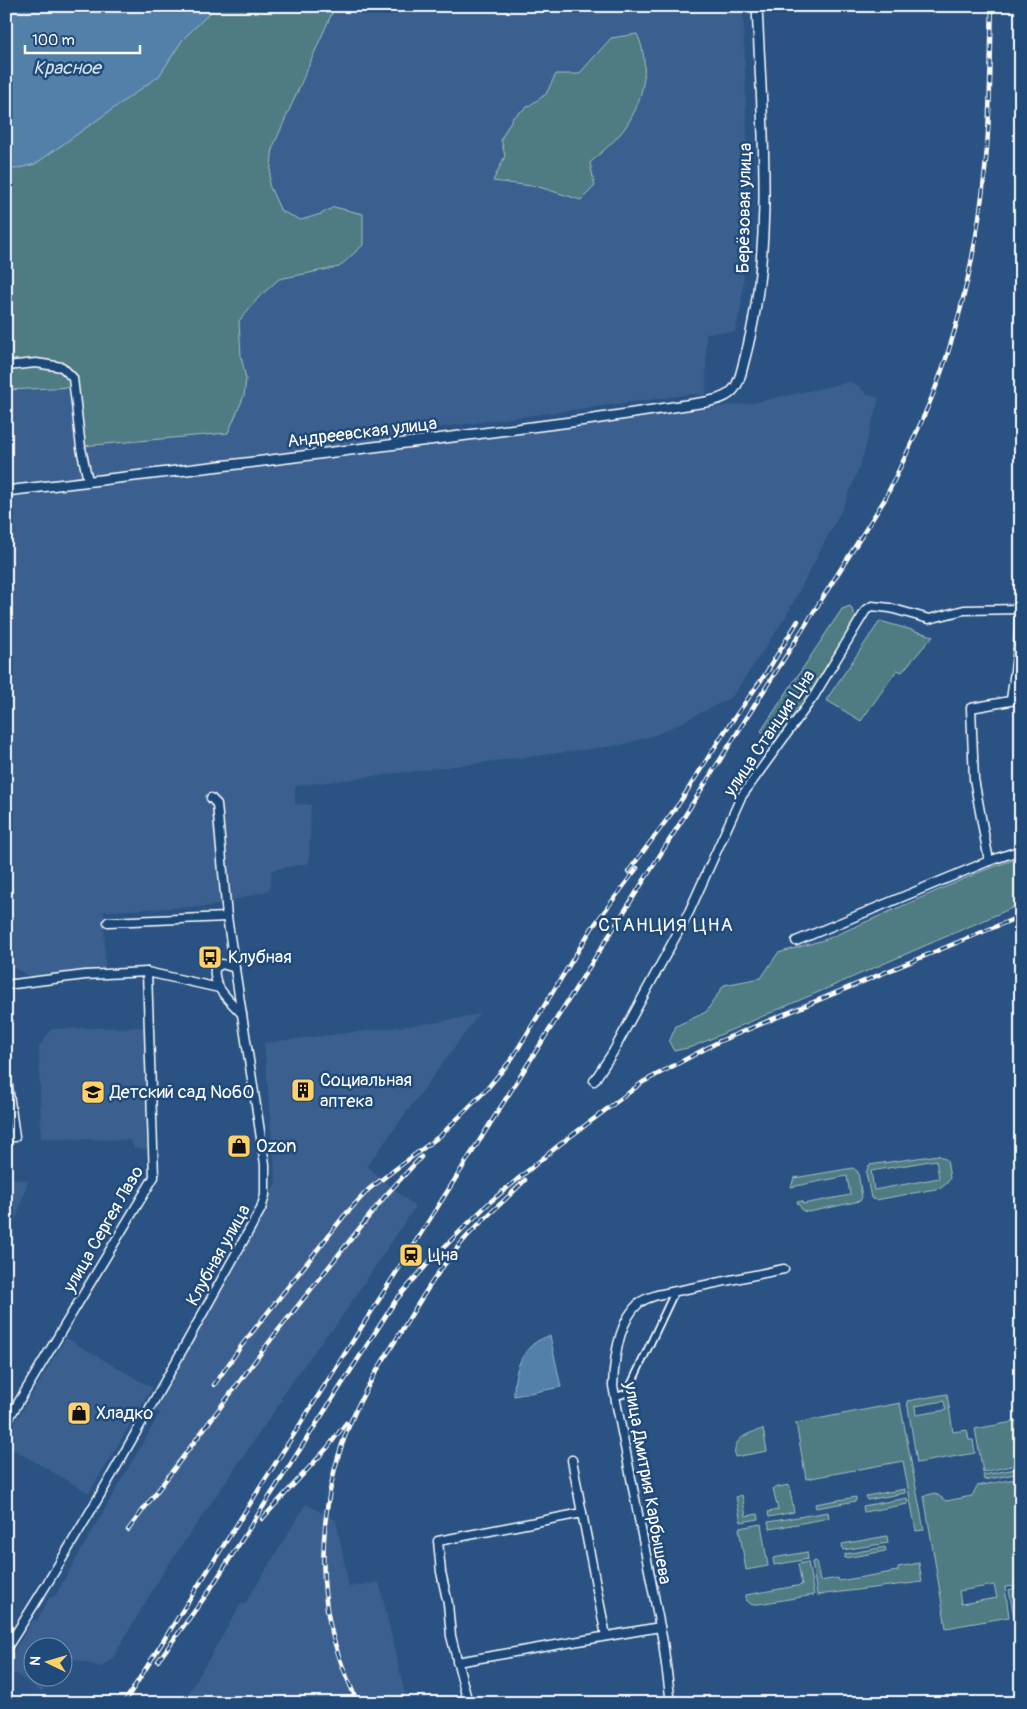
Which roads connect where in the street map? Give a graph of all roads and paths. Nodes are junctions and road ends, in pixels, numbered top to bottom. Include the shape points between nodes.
1 (757, 6) edge
2 (6, 366) edge
3 (720, 399) joint
4 (88, 481) junction
5 (6, 491) edge
6 (1021, 593) edge
7 (1020, 609) edge
8 (1021, 699) edge
9 (1011, 700) junction
10 (211, 798) dead end
11 (1021, 850) edge
12 (989, 861) junction
13 (227, 917) junction
14 (108, 922) dead end
15 (796, 941) dead end
16 (235, 968) junction
17 (147, 972) junction
18 (6, 985) edge
19 (219, 988) junction
20 (243, 1015) junction
21 (6, 1072) edge
22 (594, 1081) dead end
23 (10, 1137) edge
24 (784, 1269) dead end
25 (675, 1291) junction
26 (615, 1397) junction
27 (6, 1423) edge
28 (572, 1460) dead end
29 (582, 1513) junction
30 (660, 1627) junction
31 (606, 1636) junction
32 (6, 1649) edge
33 (457, 1662) junction
34 (468, 1703) edge
35 (671, 1703) edge

1 - 3 street, Берёзовая улица via 763,210 757,308 740,376 734,390
2 - 4 street via 36,363 62,367 73,378 80,448
3 - 4 street, Андреевская улица via 594,419
4 - 5 street, Андреевская улица
6 - 7 street
7 - 9 street
7 - 22 street, улица Станция Цна via 964,610 928,619 878,606 866,610 814,696 741,796 689,912
8 - 9 street
9 - 12 street via 970,708 974,779
10 - 13 street, Клубная улица via 217,804
11 - 12 street
12 - 15 street
13 - 14 street
13 - 16 street, Клубная улица
16 - 19 street via 222,964 215,968 214,978
16 - 20 street, Клубная улица
17 - 18 street via 85,975
17 - 19 street
17 - 27 street, улица Сергея Лазо via 154,1177
19 - 20 street
20 - 32 street, Клубная улица via 266,1164 261,1209 58,1568
21 - 23 street
24 - 25 street, улица Дмитрия Карбышева
25 - 26 street via 627,1393
25 - 26 street, улица Дмитрия Карбышева via 641,1301 631,1312 614,1363
26 - 30 street, улица Дмитрия Карбышева
28 - 29 street
29 - 31 street
29 - 33 street via 438,1541
30 - 31 street
30 - 35 street, улица Дмитрия Карбышева
31 - 33 street
33 - 34 street

